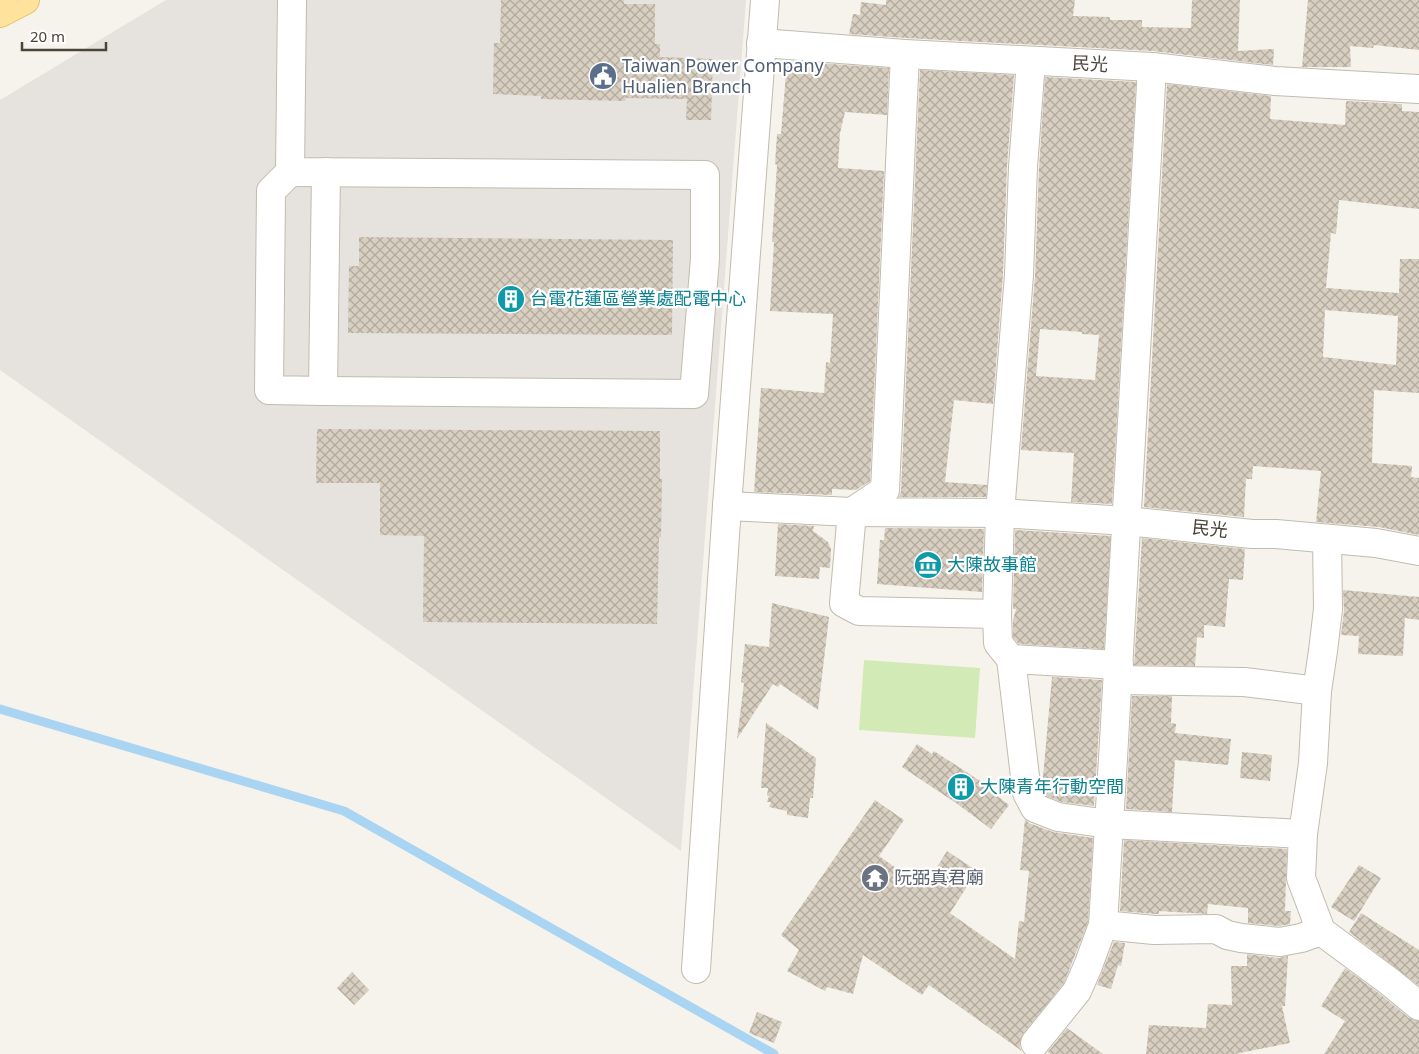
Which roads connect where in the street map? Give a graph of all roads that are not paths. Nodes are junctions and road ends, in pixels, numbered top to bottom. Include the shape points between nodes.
1 (25, 0) edge
2 (292, 0) edge
3 (764, 0) edge
4 (0, 13) edge
5 (761, 43) junction
6 (905, 54) junction
7 (1031, 60) junction
8 (1152, 67) junction
9 (1419, 89) edge
10 (290, 172) junction
11 (326, 172) junction
12 (323, 391) junction
13 (727, 506) junction
14 (852, 512) junction
15 (1000, 513) junction
16 (1126, 521) junction
17 (1327, 539) junction
18 (1419, 551) edge
19 (997, 614) junction
20 (1011, 659) junction
21 (1118, 672) junction
22 (1317, 691) junction
23 (1109, 824) junction
24 (1303, 834) junction
25 (1103, 925) junction
26 (1321, 931) junction
27 (696, 969) dead end
28 (1419, 1006) edge
29 (1035, 1043) dead end

1 - 4 main road
2 - 10 street
3 - 5 street
5 - 6 street, 民光
5 - 13 street
6 - 7 street, 民光
6 - 14 street via 884,490
7 - 8 street, 民光
7 - 15 street via 1020,275
8 - 9 street, 民光 via 1275,81
8 - 16 street
10 - 11 street
10 - 12 street via 271,191 269,390
11 - 12 street
11 - 12 street via 706,175 705,258 694,394
13 - 14 street, 民光
13 - 27 street
14 - 15 street, 民光
14 - 19 street via 844,602 859,611
15 - 16 street, 民光
15 - 19 street
16 - 17 street, 民光
16 - 21 street
17 - 18 street, 民光
17 - 22 street via 1328,609
19 - 20 street via 998,643
20 - 21 street
20 - 23 street via 1027,793 1035,808 1058,817
21 - 22 street
21 - 23 street
22 - 24 street via 1313,763
23 - 24 street
23 - 25 street
24 - 26 street via 1301,878
25 - 26 street via 1154,930 1216,929 1241,938 1280,942
25 - 29 street via 1077,991
26 - 28 street

